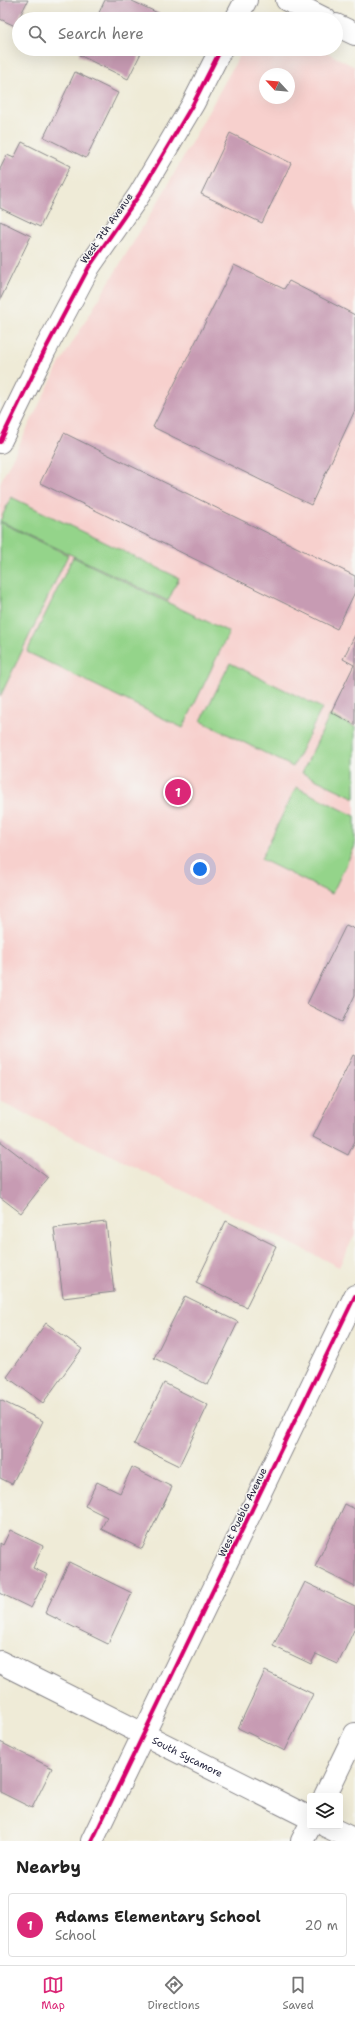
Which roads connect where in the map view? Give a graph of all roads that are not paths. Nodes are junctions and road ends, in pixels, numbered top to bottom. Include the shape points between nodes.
1 (246, 0) edge
2 (287, 0) edge
3 (240, 12) edge
4 (311, 12) edge
5 (343, 28) edge
6 (355, 34) edge
7 (217, 56) edge
8 (0, 442) edge
9 (355, 1296) edge
10 (0, 1662) edge
11 (355, 1734) edge
12 (145, 1735) junction
13 (326, 1793) edge
14 (307, 1816) edge
15 (308, 1829) edge
16 (332, 1829) edge
17 (355, 1840) edge
18 (92, 1841) edge
19 (302, 1841) edge

1 - 3 street
2 - 4 street
5 - 6 street
7 - 8 street, West 7th Avenue via 193,104 139,195 89,267 44,350
9 - 12 street, West Pueblo Avenue via 155,1709
10 - 12 street, South Sycamore
11 - 13 street
12 - 14 street, South Sycamore
12 - 18 street, West Pueblo Avenue
15 - 19 street
16 - 17 street

